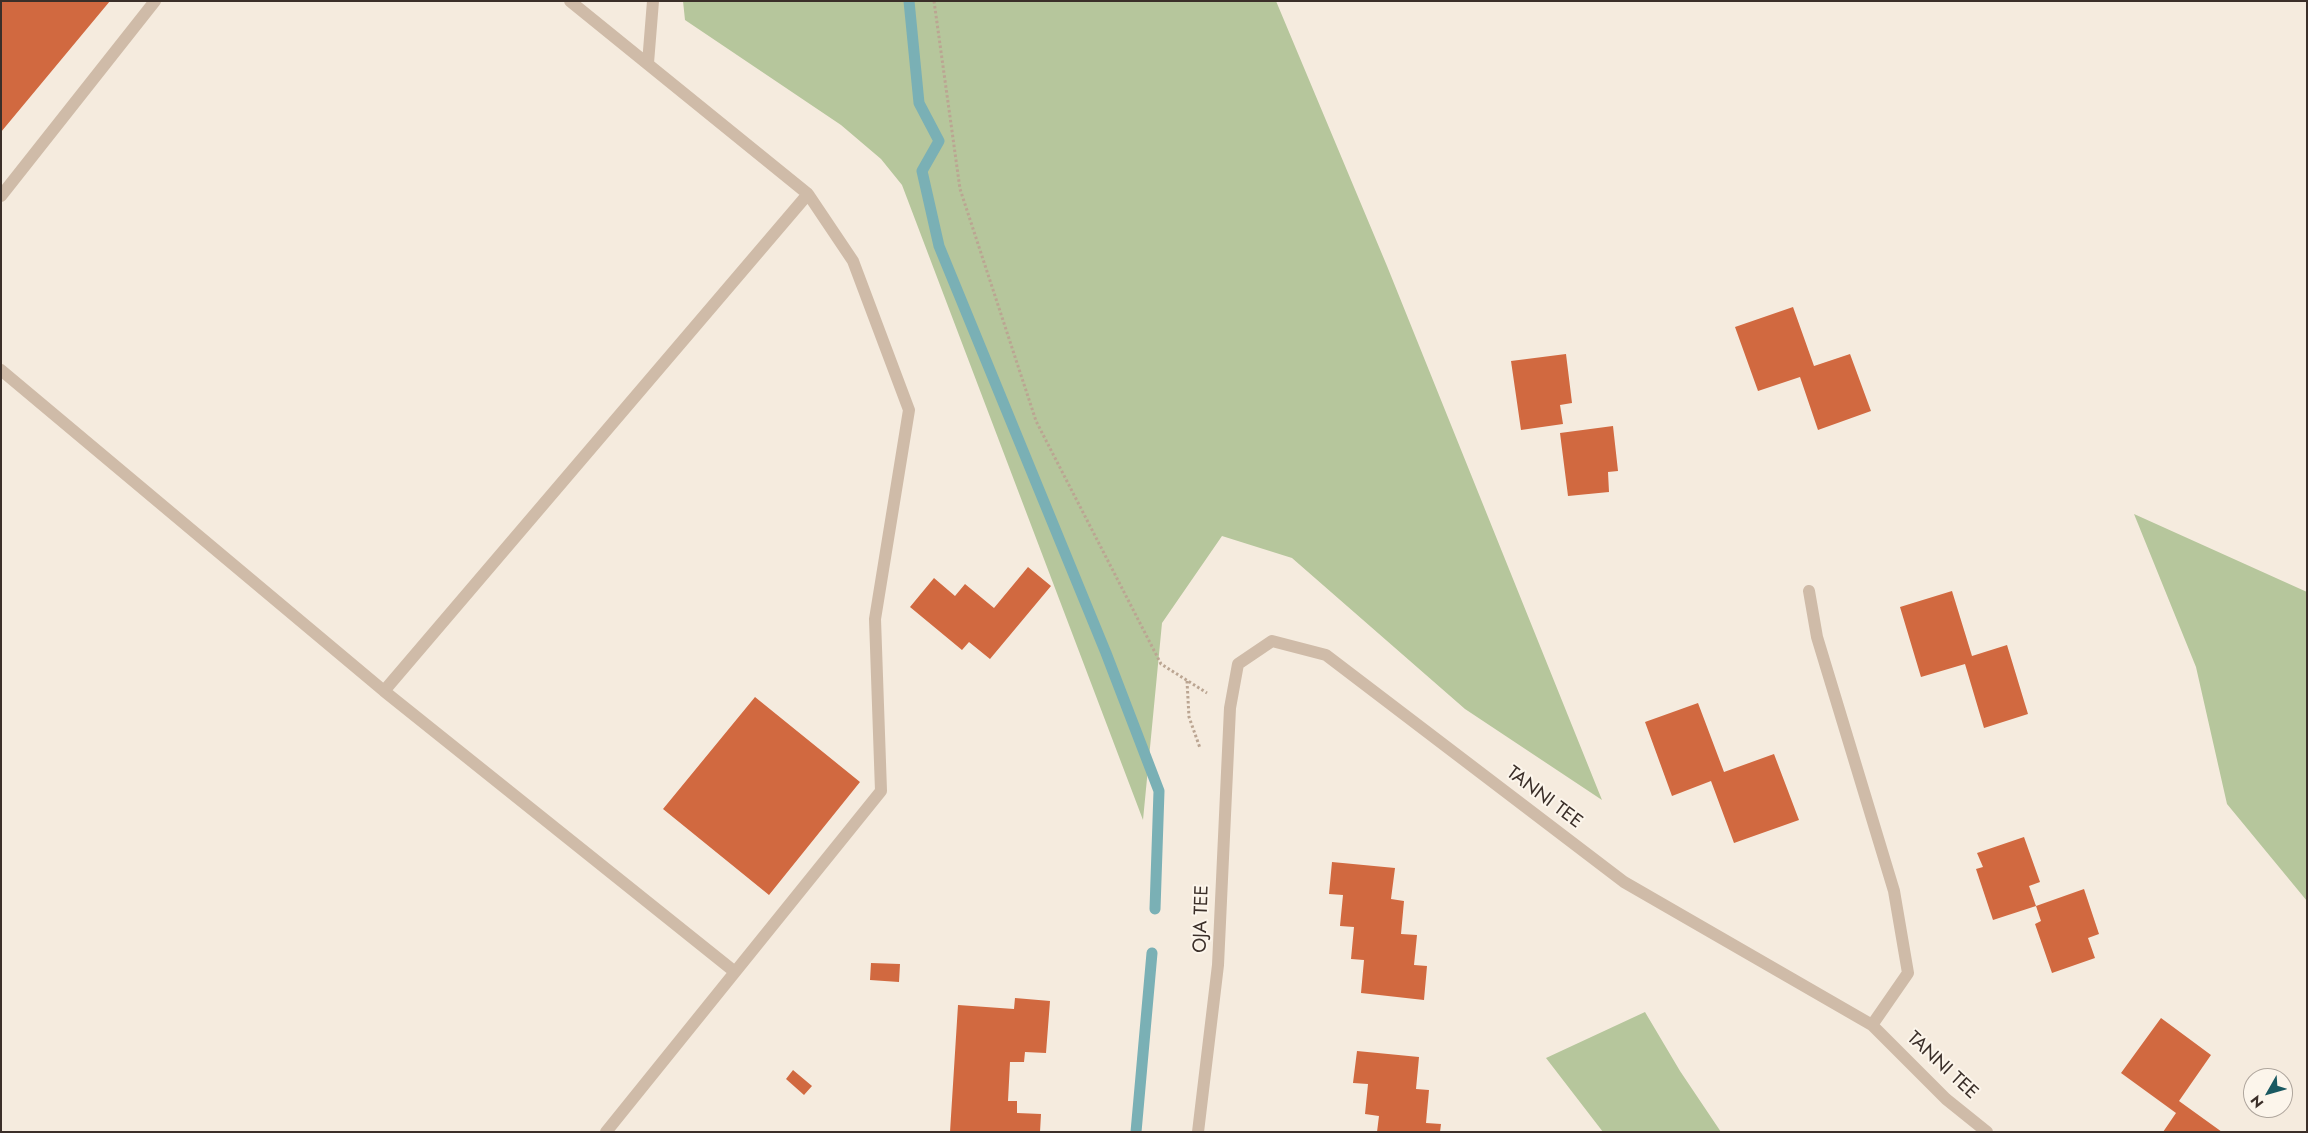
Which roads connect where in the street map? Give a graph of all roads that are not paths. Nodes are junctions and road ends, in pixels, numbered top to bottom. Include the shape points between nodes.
1 (155, 1) edge
2 (570, 1) edge
3 (653, 1) edge
4 (648, 63) junction
5 (808, 194) junction
6 (1, 196) edge
7 (1, 370) edge
8 (1809, 590) dead end
9 (384, 690) junction
10 (1230, 708) joint
11 (734, 972) junction
12 (1872, 1025) junction
13 (606, 1132) edge
14 (1198, 1132) edge
15 (1987, 1132) edge

1 - 6 street
2 - 4 street
3 - 4 street
4 - 5 street
5 - 9 street
5 - 11 street via 853,261 909,410 875,618 881,791
7 - 9 street
8 - 12 street via 1817,637 1894,891 1908,973
9 - 11 street
10 - 12 street, TANNI TEE via 1238,664 1272,640 1326,655 1624,882
10 - 14 street, OJA TEE via 1218,965
11 - 13 street
12 - 15 street, TANNI TEE via 1946,1099

